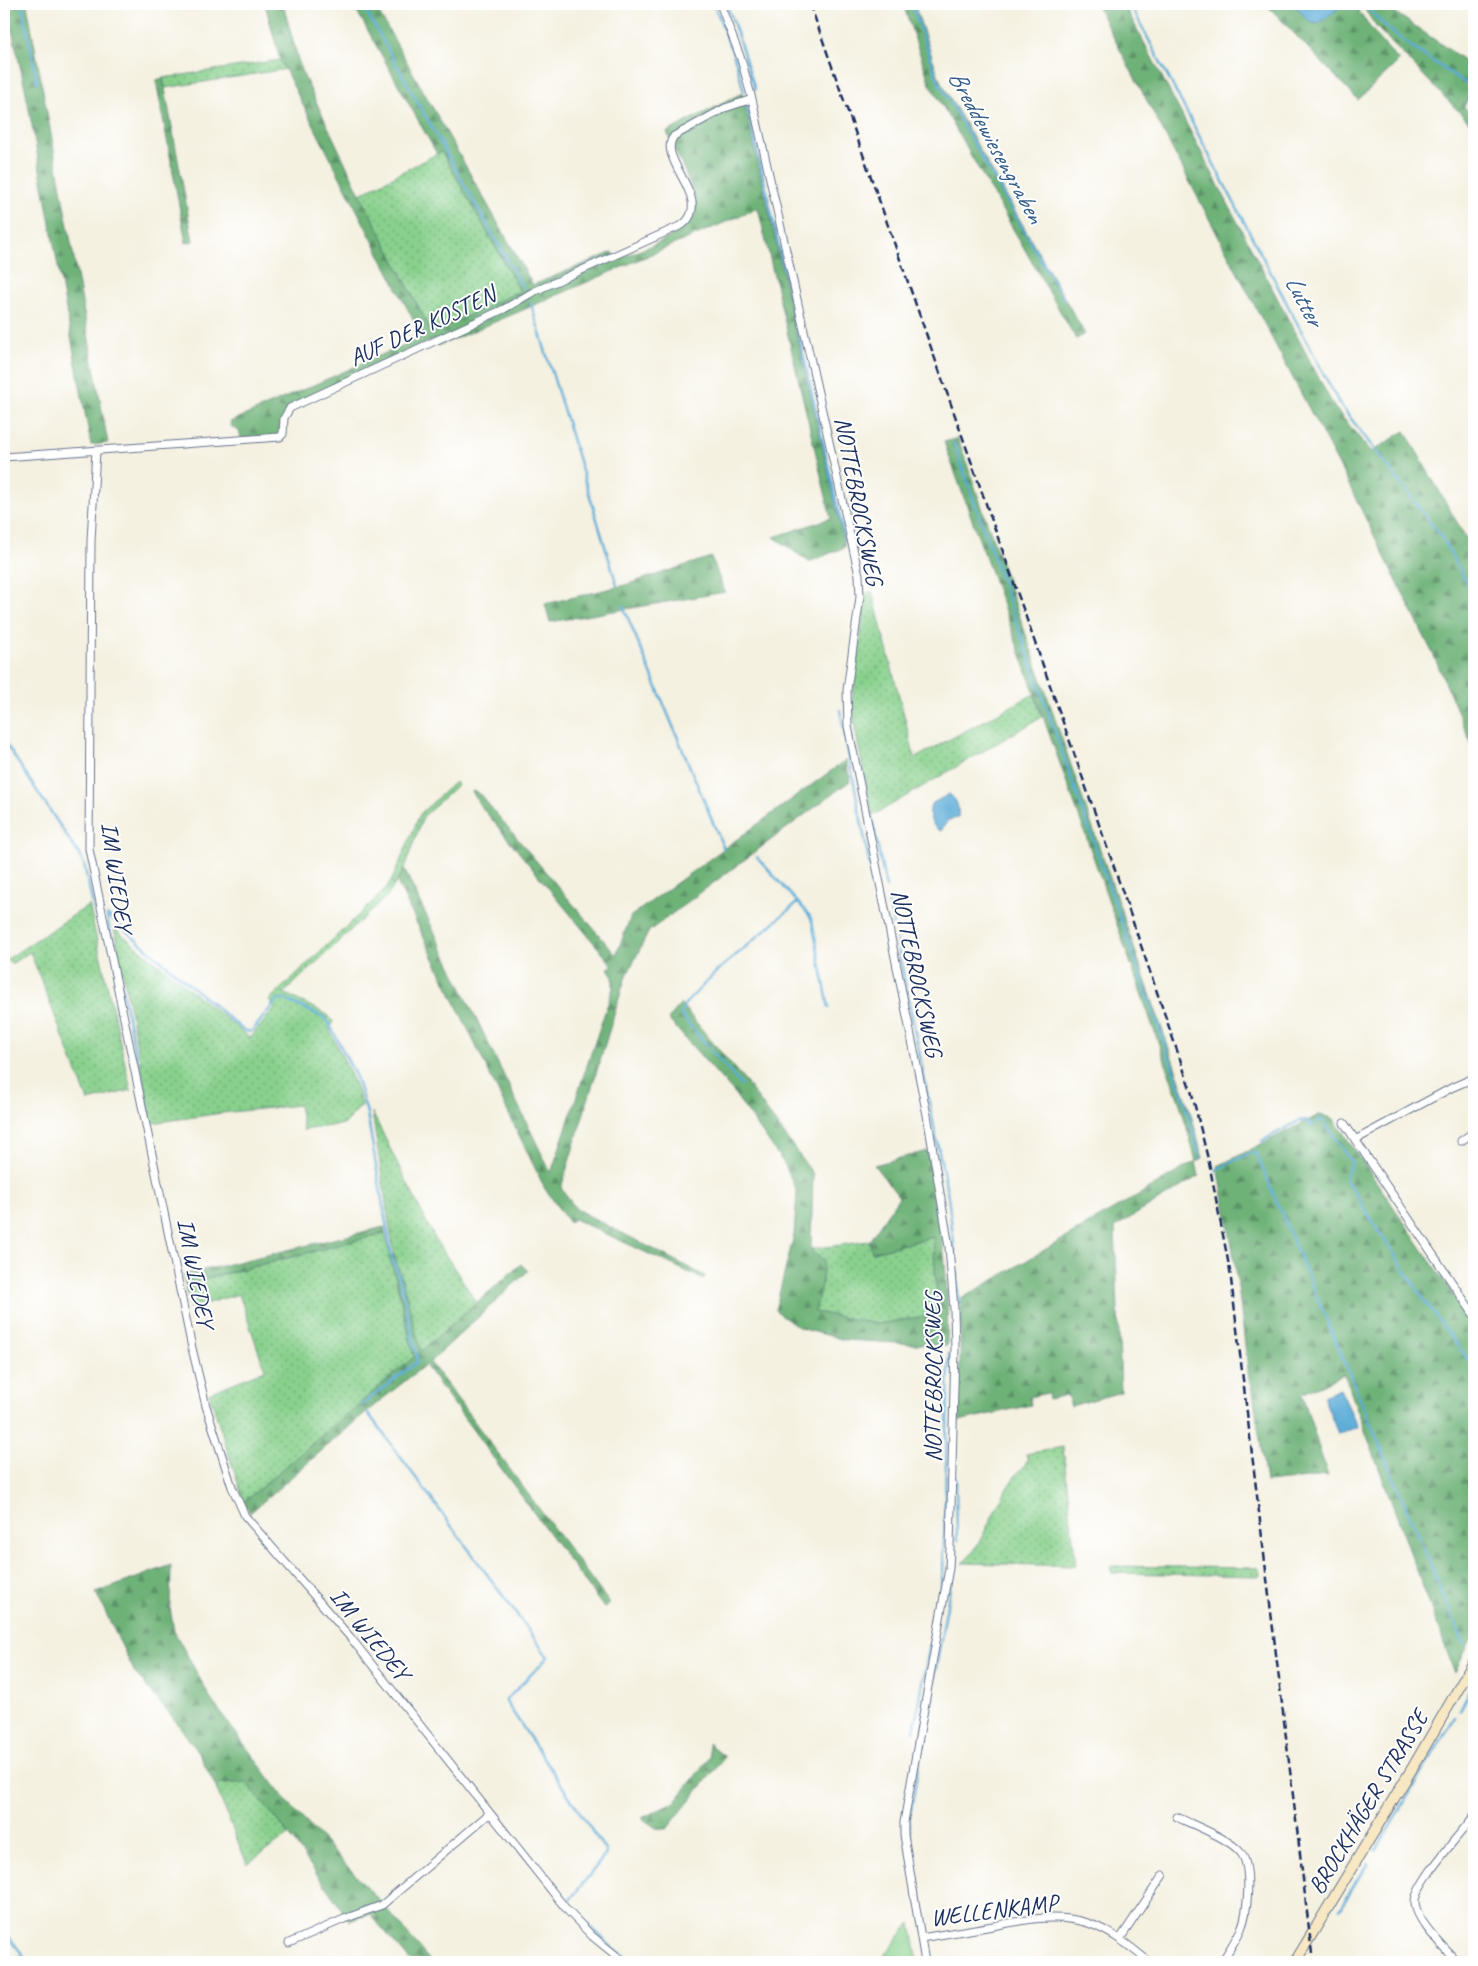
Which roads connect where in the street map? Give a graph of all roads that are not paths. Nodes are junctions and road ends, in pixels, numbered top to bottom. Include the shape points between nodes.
1 (720, 4) edge
2 (752, 99) junction
3 (96, 450) junction
4 (4, 457) edge
5 (1474, 1078) edge
6 (1344, 1123) dead end
7 (1474, 1132) edge
8 (1355, 1140) junction
9 (1462, 1141) dead end
10 (1474, 1315) edge
11 (1474, 1662) edge
12 (490, 1813) junction
13 (1474, 1816) edge
14 (1177, 1817) dead end
15 (1163, 1875) dead end
16 (921, 1938) junction
17 (1120, 1939) junction
18 (289, 1943) dead end
19 (624, 1962) edge
20 (925, 1962) edge
21 (1149, 1962) edge
22 (1222, 1962) edge
23 (1295, 1962) edge
24 (1457, 1962) edge

1 - 2 street, NOTTEBROCKSWEG
2 - 3 street, AUF DER KOSTEN via 725,108 671,140 669,146 693,206 690,217 673,231 533,292 504,309 290,408 284,418 280,438
2 - 16 street, NOTTEBROCKSWEG via 859,575 860,597 847,690 848,726 926,1115 950,1256 955,1366 949,1568 904,1822
3 - 4 street, AUF DER KOSTEN
3 - 12 street, IM WIEDEY via 91,541 89,849 206,1406 232,1487 245,1516 350,1637
5 - 8 street
6 - 8 street
7 - 9 street
8 - 10 street
11 - 23 main road, BROCKHÄGER STRASSE
12 - 18 street via 382,1906
12 - 19 street, IM WIEDEY via 568,1910 592,1936
13 - 24 street via 1420,1885 1415,1900 1422,1920
14 - 22 street via 1234,1847 1245,1860 1244,1921
15 - 17 street
16 - 17 street, WELLENKAMP via 1040,1918 1067,1918 1103,1929
16 - 20 street, NOTTEBROCKSWEG
17 - 21 street, WELLENKAMP

